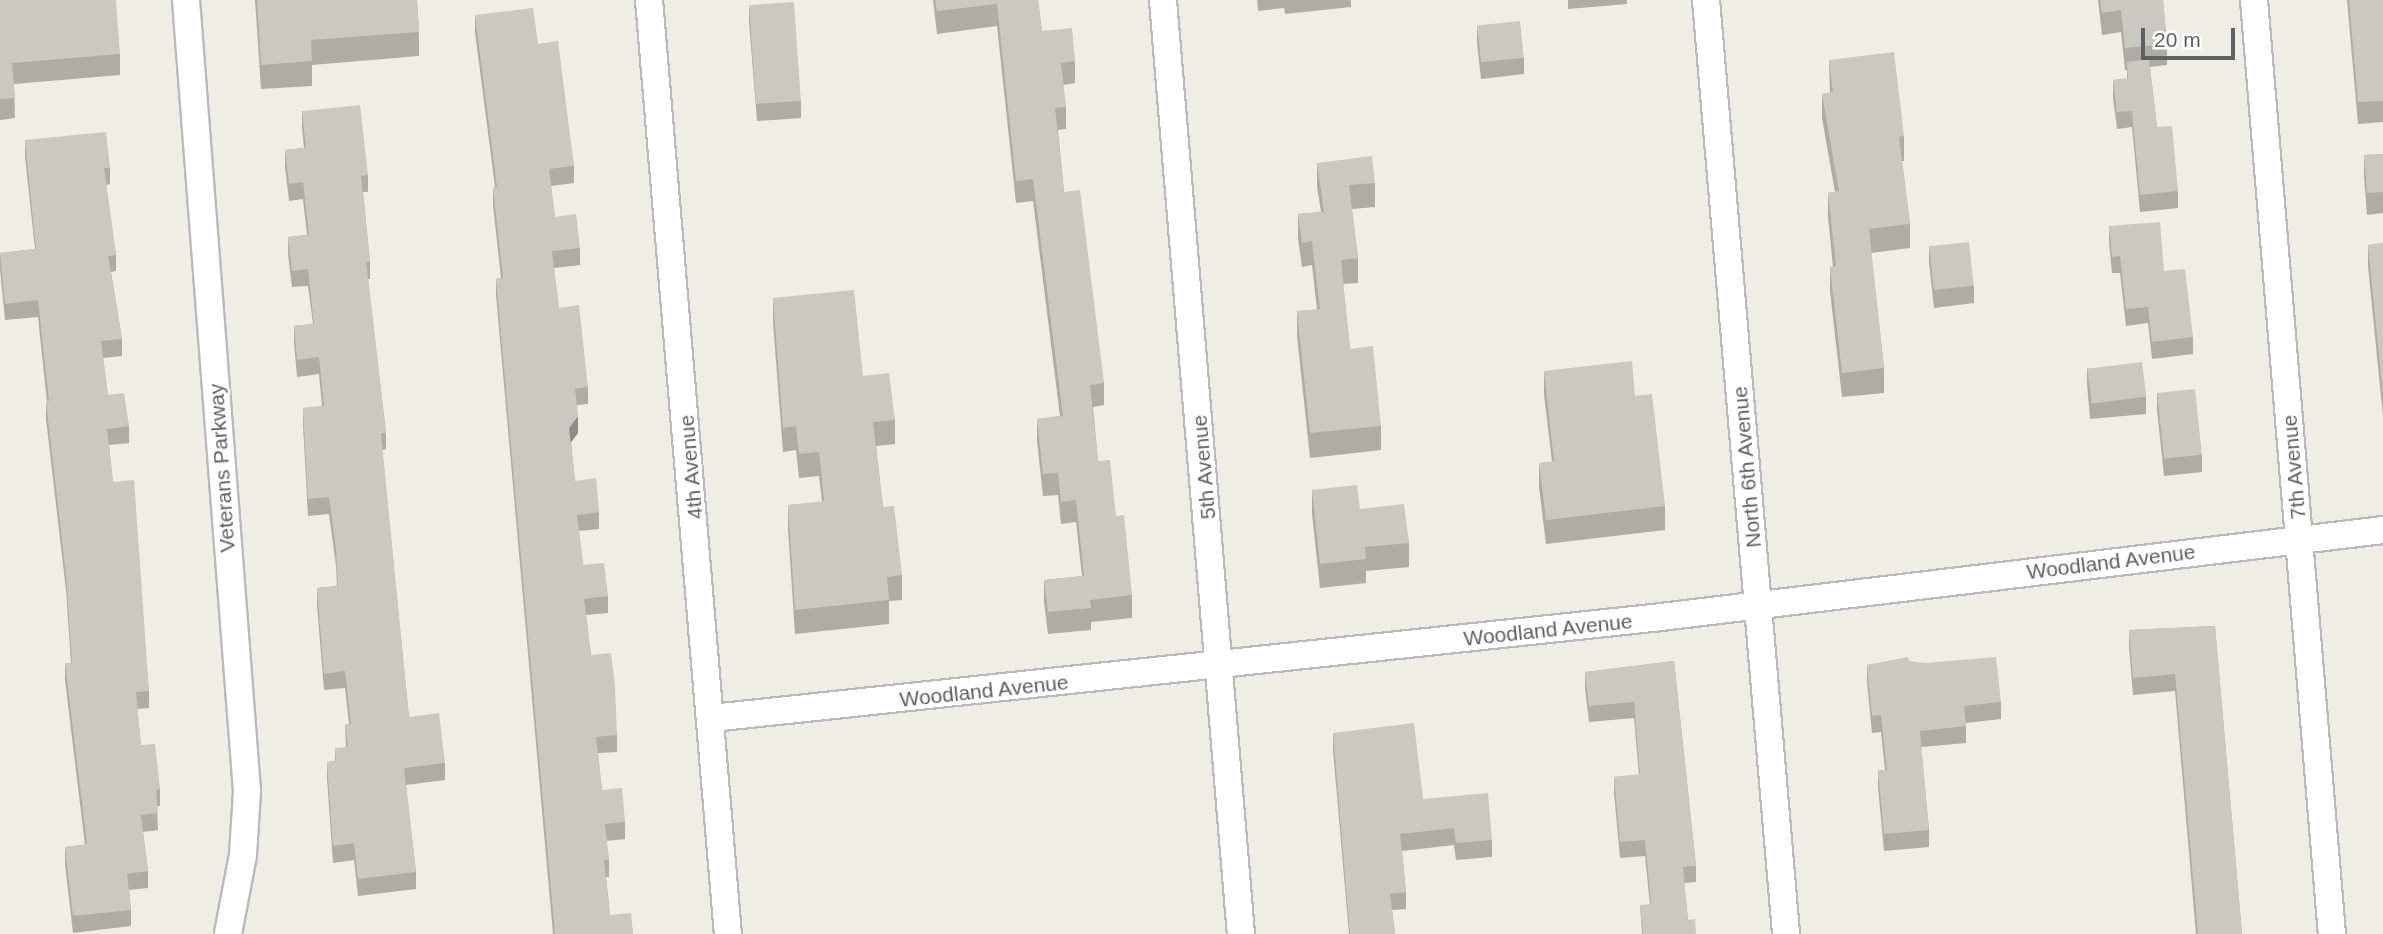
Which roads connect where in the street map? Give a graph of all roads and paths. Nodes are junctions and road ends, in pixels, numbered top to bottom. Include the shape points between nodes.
1 (186, 0) edge
2 (649, 0) edge
3 (1163, 0) edge
4 (1706, 0) edge
5 (2254, 0) edge
6 (2383, 530) edge
7 (2300, 540) junction
8 (1759, 605) junction
9 (1222, 665) junction
10 (712, 719) junction
11 (228, 934) edge
12 (728, 934) edge
13 (1241, 934) edge
14 (1786, 934) edge
15 (2332, 934) edge

1 - 11 street, Veterans Parkway via 247,791 243,855
2 - 10 street, 4th Avenue
3 - 9 street, 5th Avenue
4 - 8 street, North 6th Avenue
5 - 7 street, 7th Avenue
6 - 7 street, Woodland Avenue
7 - 8 street, Woodland Avenue
7 - 15 street, 7th Avenue
8 - 9 street, Woodland Avenue
8 - 14 street, North 6th Avenue
9 - 10 street, Woodland Avenue
9 - 13 street, 5th Avenue
10 - 12 street, 4th Avenue

